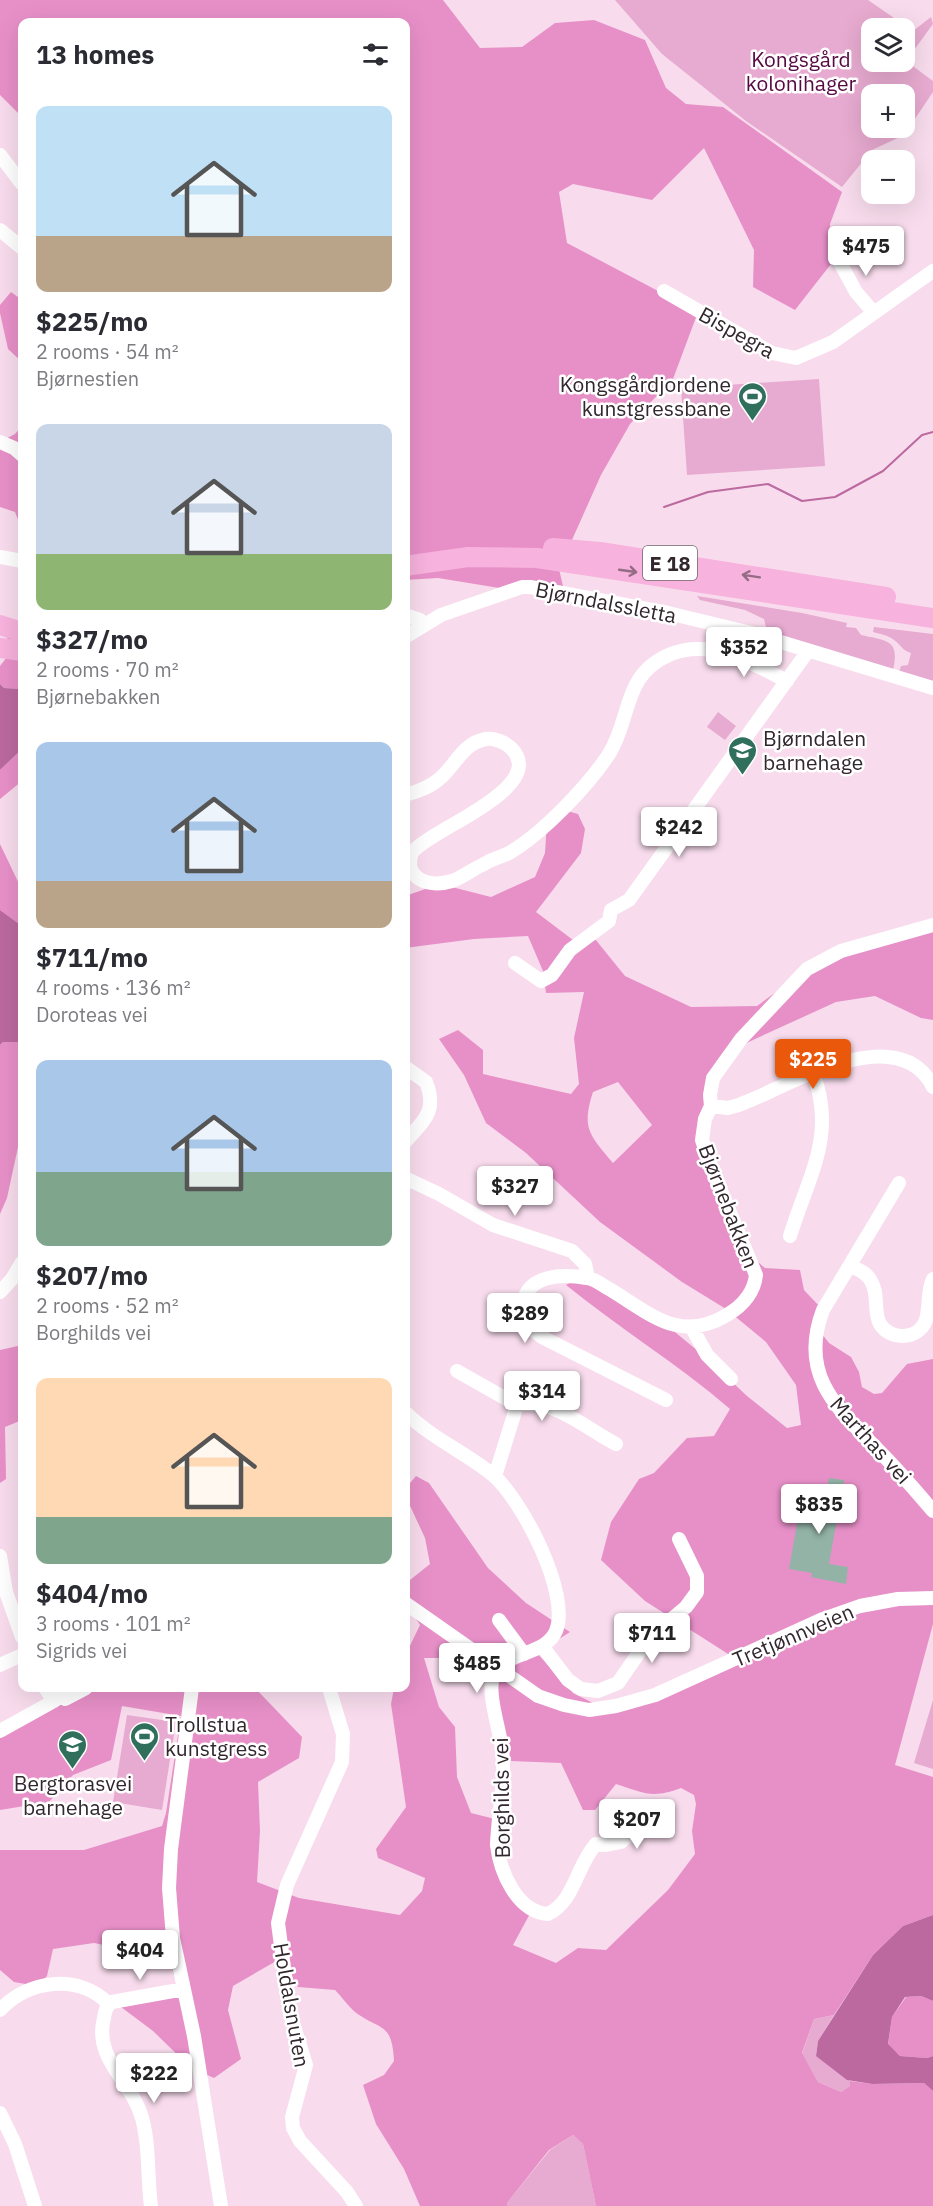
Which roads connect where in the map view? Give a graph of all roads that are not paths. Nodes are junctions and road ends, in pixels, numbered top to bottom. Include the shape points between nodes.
1 (0, 155) edge
2 (18, 179) edge
3 (0, 230) edge
4 (18, 245) edge
5 (837, 257) dead end
6 (933, 271) edge
7 (664, 291) dead end
8 (874, 313) junction
9 (0, 442) edge
10 (18, 452) edge
11 (410, 554) edge
12 (0, 557) edge
13 (18, 560) edge
14 (410, 565) edge
15 (933, 604) edge
16 (410, 617) edge
17 (933, 618) edge
18 (424, 624) junction
19 (0, 625) edge
20 (18, 632) edge
21 (0, 633) edge
22 (18, 634) edge
23 (410, 634) edge
24 (0, 648) edge
25 (18, 650) edge
26 (808, 651) junction
27 (18, 658) edge
28 (0, 660) edge
29 (787, 681) junction
30 (933, 688) edge
31 (410, 793) edge
32 (410, 867) edge
33 (410, 867) edge
34 (933, 925) edge
35 (515, 963) dead end
36 (410, 1071) edge
37 (813, 1073) junction
38 (933, 1087) edge
39 (711, 1106) junction
40 (410, 1136) edge
41 (410, 1180) edge
42 (899, 1183) dead end
43 (790, 1236) dead end
44 (850, 1266) junction
45 (18, 1269) edge
46 (588, 1278) junction
47 (933, 1279) edge
48 (0, 1292) edge
49 (692, 1328) junction
50 (457, 1371) dead end
51 (731, 1379) dead end
52 (666, 1400) dead end
53 (517, 1405) junction
54 (410, 1416) edge
55 (616, 1444) dead end
56 (495, 1476) junction
57 (933, 1510) edge
58 (679, 1539) dead end
59 (0, 1556) edge
60 (933, 1598) edge
61 (410, 1607) edge
62 (499, 1620) dead end
63 (18, 1626) edge
64 (542, 1646) junction
65 (524, 1654) junction
66 (18, 1657) edge
67 (0, 1665) edge
68 (497, 1669) junction
69 (48, 1692) edge
70 (66, 1692) edge
71 (78, 1692) edge
72 (188, 1692) edge
73 (330, 1692) edge
74 (54, 1701) junction
75 (0, 1731) edge
76 (662, 1810) dead end
77 (184, 1989) junction
78 (109, 2004) junction
79 (0, 2010) edge
80 (0, 2113) edge
81 (35, 2206) edge
82 (151, 2206) edge
83 (222, 2206) edge
84 (356, 2206) edge

1 - 2 street
3 - 4 street
5 - 8 street via 856,292
6 - 8 street, Bispegra
7 - 8 street, Bispegra via 785,357 796,358 817,350
9 - 10 street
15 -> 11 highway, E 18 via 611,554 542,547 473,546
12 - 13 street
14 -> 17 highway, E 18 via 468,557 537,558
16 - 18 street
18 - 23 street
18 - 26 street, Bjørndalssletta via 522,587 668,613
19 - 20 highway
21 - 22 highway
24 - 25 highway
26 - 29 street
26 - 30 street, Bjørndalssletta
27 - 28 highway
29 - 32 street via 713,650 691,648 661,659 639,677 609,753 548,823 510,852 449,882 432,884 417,878
29 - 35 street via 629,900 611,910 609,921 570,950 552,975 541,981
31 - 33 street via 439,780 463,751 478,741 496,740 515,755 516,773 505,791 429,839 413,853
34 - 39 street, Bjørnebakken via 841,951 807,969 718,1068 710,1085
36 - 40 street via 426,1082 430,1103 424,1121
37 - 38 street via 849,1060 885,1057 915,1066
37 - 39 street via 739,1105
37 - 43 street via 822,1101 823,1133
39 - 49 street, Bjørnebakken via 703,1128 705,1153 756,1275 752,1291 739,1307 722,1318
41 - 46 street via 493,1225 572,1251 585,1264
42 - 44 street, Marthas vei
44 - 47 street via 871,1280 881,1325 900,1336 915,1333 923,1325
44 - 57 street, Marthas vei via 819,1319 816,1350 820,1376 833,1402
45 - 48 street
46 - 49 street via 663,1322
46 - 52 street via 552,1277 534,1283 525,1296 524,1321 542,1337
49 - 51 street via 707,1355
50 - 53 street
53 - 55 street via 553,1408
53 - 56 street
54 - 56 street via 435,1438
56 - 64 street via 532,1529 551,1574 559,1621 551,1640
58 - 64 street via 697,1576 697,1592 686,1607 649,1638 618,1683 598,1691 581,1689 568,1680
59 - 63 street via 6,1593
60 - 68 street, Tretjønnveien via 898,1599 852,1609 667,1690 602,1708 576,1708 551,1701
61 - 68 street, Tretjønnveien
62 - 65 street
64 - 65 street
65 - 68 street via 507,1660
66 - 67 street
68 - 76 street, Borghilds vei via 492,1682 503,1763 498,1858 526,1906 539,1914 558,1910 596,1844 621,1842 648,1826
69 - 74 street
70 - 74 street
71 - 74 street
72 - 77 street via 168,1875 173,1938
73 - 84 street, Holdalsnuten via 343,1734 342,1762 286,1885 278,1923 290,2013 306,2065 292,2117 293,2128
74 - 75 street
77 - 78 street
77 - 83 street
78 - 79 street via 75,1986 55,1984 28,1989
78 - 82 street via 101,2040 143,2121
80 - 81 street via 15,2144

